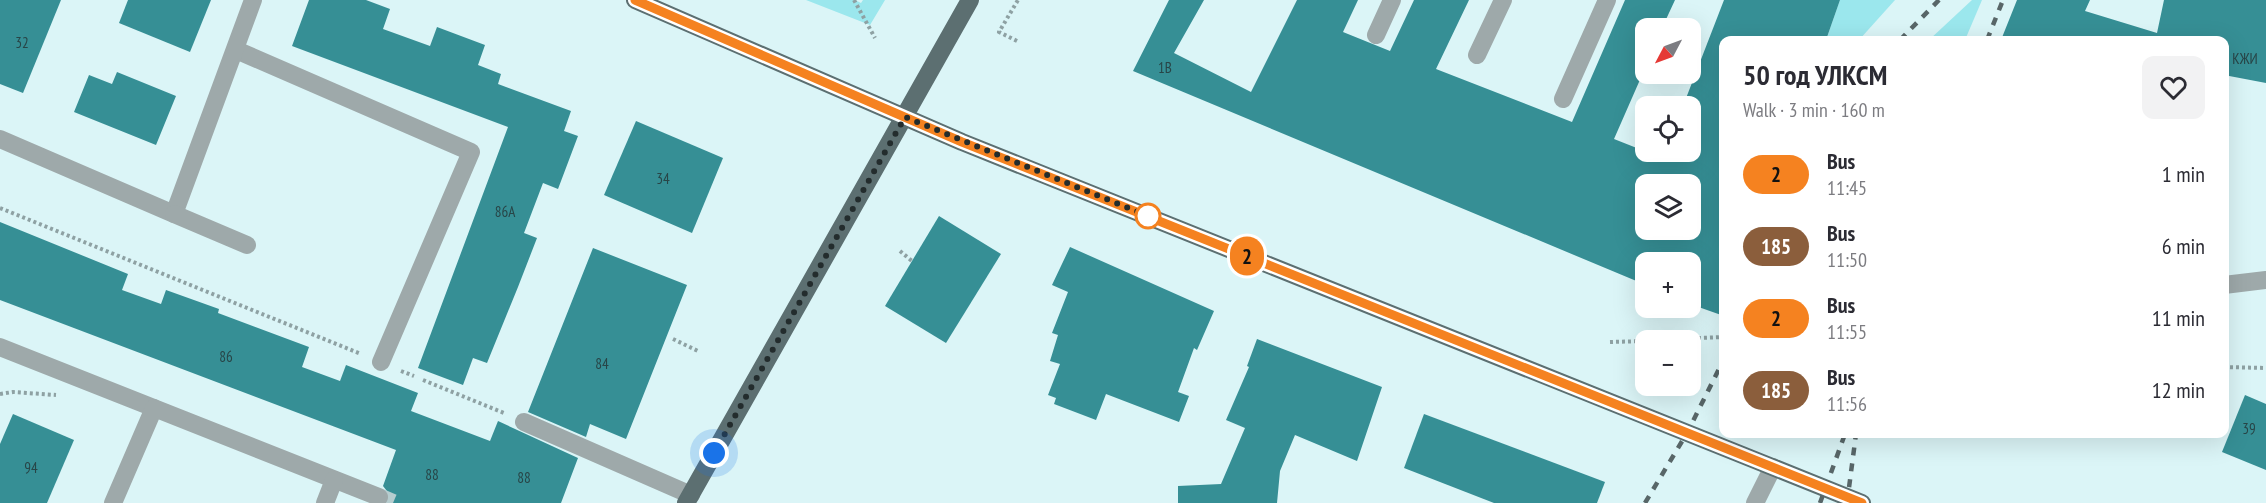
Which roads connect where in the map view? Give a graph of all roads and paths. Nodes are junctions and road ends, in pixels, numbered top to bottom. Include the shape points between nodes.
1 (253, 0) edge
2 (635, 0) edge
3 (854, 0) edge
4 (970, 0) edge
5 (1018, 0) edge
6 (1392, 0) edge
7 (1503, 0) edge
8 (1607, 0) edge
9 (1376, 35) dead end
10 (875, 38) dead end
11 (1017, 41) dead end
12 (236, 50) junction
13 (1477, 55) dead end
14 (1563, 99) dead end
15 (905, 117) junction
16 (0, 139) edge
17 (0, 208) edge
18 (174, 214) junction
19 (247, 245) dead end
20 (900, 251) dead end
21 (912, 261) dead end
22 (2266, 280) edge
23 (2229, 284) edge
24 (1719, 337) edge
25 (1701, 338) edge
26 (673, 339) dead end
27 (1635, 341) edge
28 (1610, 342) dead end
29 (0, 347) edge
30 (698, 351) dead end
31 (381, 362) junction
32 (2229, 367) edge
33 (2266, 368) edge
34 (414, 376) dead end
35 (423, 380) dead end
36 (154, 408) junction
37 (524, 422) joint
38 (1773, 467) junction
39 (334, 480) junction
40 (379, 497) tunnel mouth
41 (688, 499) edge
42 (113, 503) edge
43 (325, 503) edge
44 (1755, 503) edge
45 (1862, 503) edge

1 - 12 lane
2 - 15 main road
3 - 10 path
4 - 15 main road
5 - 11 path via 999,32
6 - 9 lane
7 - 13 lane
8 - 14 lane
12 - 18 lane
12 - 31 lane via 471,152
15 - 38 main road
15 - 41 main road
16 - 18 lane
17 - 31 path
18 - 19 lane
20 - 21 path
22 - 23 lane
24 - 25 path
26 - 30 path
27 - 28 path
29 - 36 lane
31 - 34 path
32 - 33 path
35 - 37 path
36 - 39 lane
36 - 42 lane
37 - 41 lane
38 - 44 lane
38 - 45 main road
39 - 40 lane
39 - 43 lane

